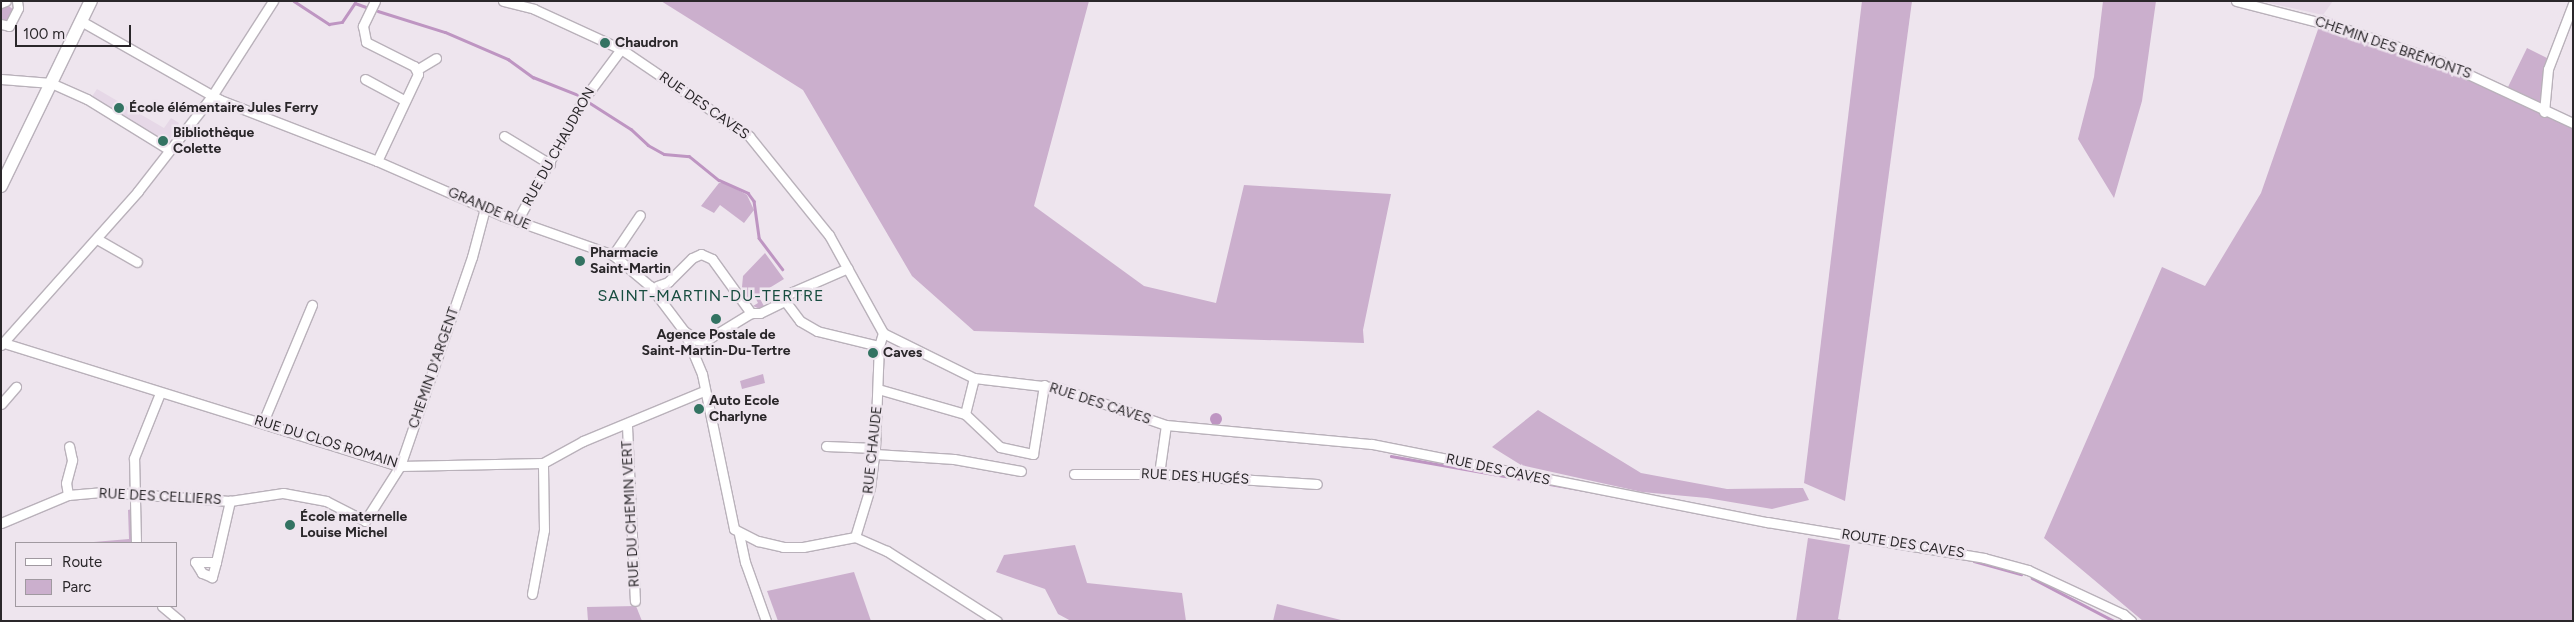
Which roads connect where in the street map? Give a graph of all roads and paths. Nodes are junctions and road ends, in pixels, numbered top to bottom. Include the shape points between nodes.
1 (6, 1) edge
2 (17, 1) edge
3 (91, 1) edge
4 (273, 1) edge
5 (375, 1) edge
6 (503, 1) edge
7 (2236, 1) edge
8 (1, 3) edge
9 (2573, 4) edge
10 (81, 21) junction
11 (1, 24) edge
12 (621, 49) junction
13 (436, 58) dead end
14 (418, 69) junction
15 (1, 79) edge
16 (365, 79) dead end
17 (51, 83) junction
18 (212, 96) junction
19 (404, 100) junction
20 (2544, 112) junction
21 (2573, 122) edge
22 (504, 136) dead end
23 (170, 150) junction
24 (377, 162) junction
25 (550, 164) junction
26 (1, 186) edge
27 (486, 208) junction
28 (640, 215) dead end
29 (517, 221) junction
30 (97, 239) junction
31 (613, 255) junction
32 (138, 262) dead end
33 (848, 268) junction
34 (657, 286) dead end
35 (785, 301) junction
36 (312, 305) dead end
37 (751, 313) junction
38 (684, 331) junction
39 (883, 333) junction
40 (3, 344) edge
41 (879, 346) junction
42 (974, 378) junction
43 (1044, 385) junction
44 (16, 387) dead end
45 (878, 389) junction
46 (704, 391) junction
47 (160, 393) junction
48 (1, 404) edge
49 (965, 414) junction
50 (263, 422) junction
51 (1166, 425) junction
52 (627, 426) junction
53 (68, 446) dead end
54 (826, 446) dead end
55 (875, 451) junction
56 (543, 462) junction
57 (400, 466) junction
58 (1021, 471) dead end
59 (1074, 474) dead end
60 (1158, 474) junction
61 (1317, 484) dead end
62 (68, 495) junction
63 (133, 496) junction
64 (230, 501) junction
65 (1663, 503) joint
66 (366, 521) joint
67 (1, 523) edge
68 (739, 534) junction
69 (855, 537) junction
70 (136, 542) edge
71 (216, 562) dead end
72 (532, 594) dead end
73 (635, 601) dead end
74 (163, 607) edge
75 (180, 621) edge
76 (766, 621) edge
77 (997, 621) edge
78 (2131, 621) edge

1 - 8 street
2 - 11 street via 18,8 9,26
3 - 10 main road
4 - 18 street
5 - 14 street via 364,26 366,42
6 - 12 street, RUE DES CAVES via 534,9
7 - 20 street, CHEMIN DES BRÉMONTS via 2345,29 2442,62
9 - 20 street via 2548,69
10 - 17 main road
10 - 18 street, GRANDE RUE
12 - 25 street, RUE DU CHAUDRON via 583,100
12 - 33 street, RUE DES CAVES via 749,136 813,212
13 - 14 street
14 - 19 street
15 - 17 street
16 - 19 street
17 - 23 street via 87,99
17 - 26 main road
18 - 23 street
18 - 24 street, GRANDE RUE
19 - 24 street
20 - 21 street, CHEMIN DES BRÉMONTS
22 - 25 street
23 - 30 street
24 - 27 street, GRANDE RUE
25 - 29 street, RUE DU CHAUDRON
27 - 29 street, GRANDE RUE
27 - 57 street, CHEMIN D'ARGENT via 472,258
28 - 31 street
29 - 31 street, GRANDE RUE
30 - 32 street
30 - 40 street
31 - 38 street, GRANDE RUE via 650,286
33 - 35 street via 788,294
33 - 39 street, RUE DES CAVES
34 - 37 street via 668,282 692,258 701,254 712,260
35 - 37 street via 760,313
35 - 41 street via 800,321 817,332
36 - 50 street
37 - 38 street via 705,341 697,340
38 - 46 street, GRANDE RUE via 702,374
39 - 41 street, RUE CHAUDE
39 - 42 street, RUE DES CAVES
40 - 47 street, RUE DU CLOS ROMAIN
41 - 45 street, RUE CHAUDE
42 - 43 street, RUE DES CAVES
42 - 49 street
43 - 49 street via 1033,454 1000,447
43 - 51 street, RUE DES CAVES
44 - 48 street
45 - 49 street
45 - 55 street, RUE CHAUDE
46 - 52 street, RUE DU CLOS ROMAIN
46 - 68 street, GRANDE RUE via 730,517
47 - 50 street, RUE DU CLOS ROMAIN
47 - 63 street via 134,458
50 - 57 street, RUE DU CLOS ROMAIN
51 - 60 street
51 - 65 street, RUE DES CAVES via 1372,444
52 - 56 street, RUE DU CLOS ROMAIN via 583,441
52 - 73 street, RUE DU CHEMIN VERT
53 - 62 street via 72,460 66,483
54 - 55 street
55 - 58 street via 954,459
55 - 69 street, RUE CHAUDE via 870,488
56 - 57 street, RUE DU CLOS ROMAIN
56 - 72 street via 544,530
57 - 66 street, CHEMIN D'ARGENT
59 - 60 street, RUE DES HUGÉS
60 - 61 street, RUE DES HUGÉS
62 - 63 street, RUE DES CELLIERS via 104,492
62 - 67 street, RUE DES CELLIERS
63 - 64 street, RUE DES CELLIERS
63 - 70 street
64 - 66 street, RUE DES CELLIERS via 283,493 326,501
64 - 71 street
65 - 78 street, ROUTE DES CAVES via 1984,558 2028,570 2123,614
68 - 69 street via 783,547 803,547
68 - 76 street, GRANDE RUE via 745,562
69 - 77 street via 887,551
74 - 75 street

